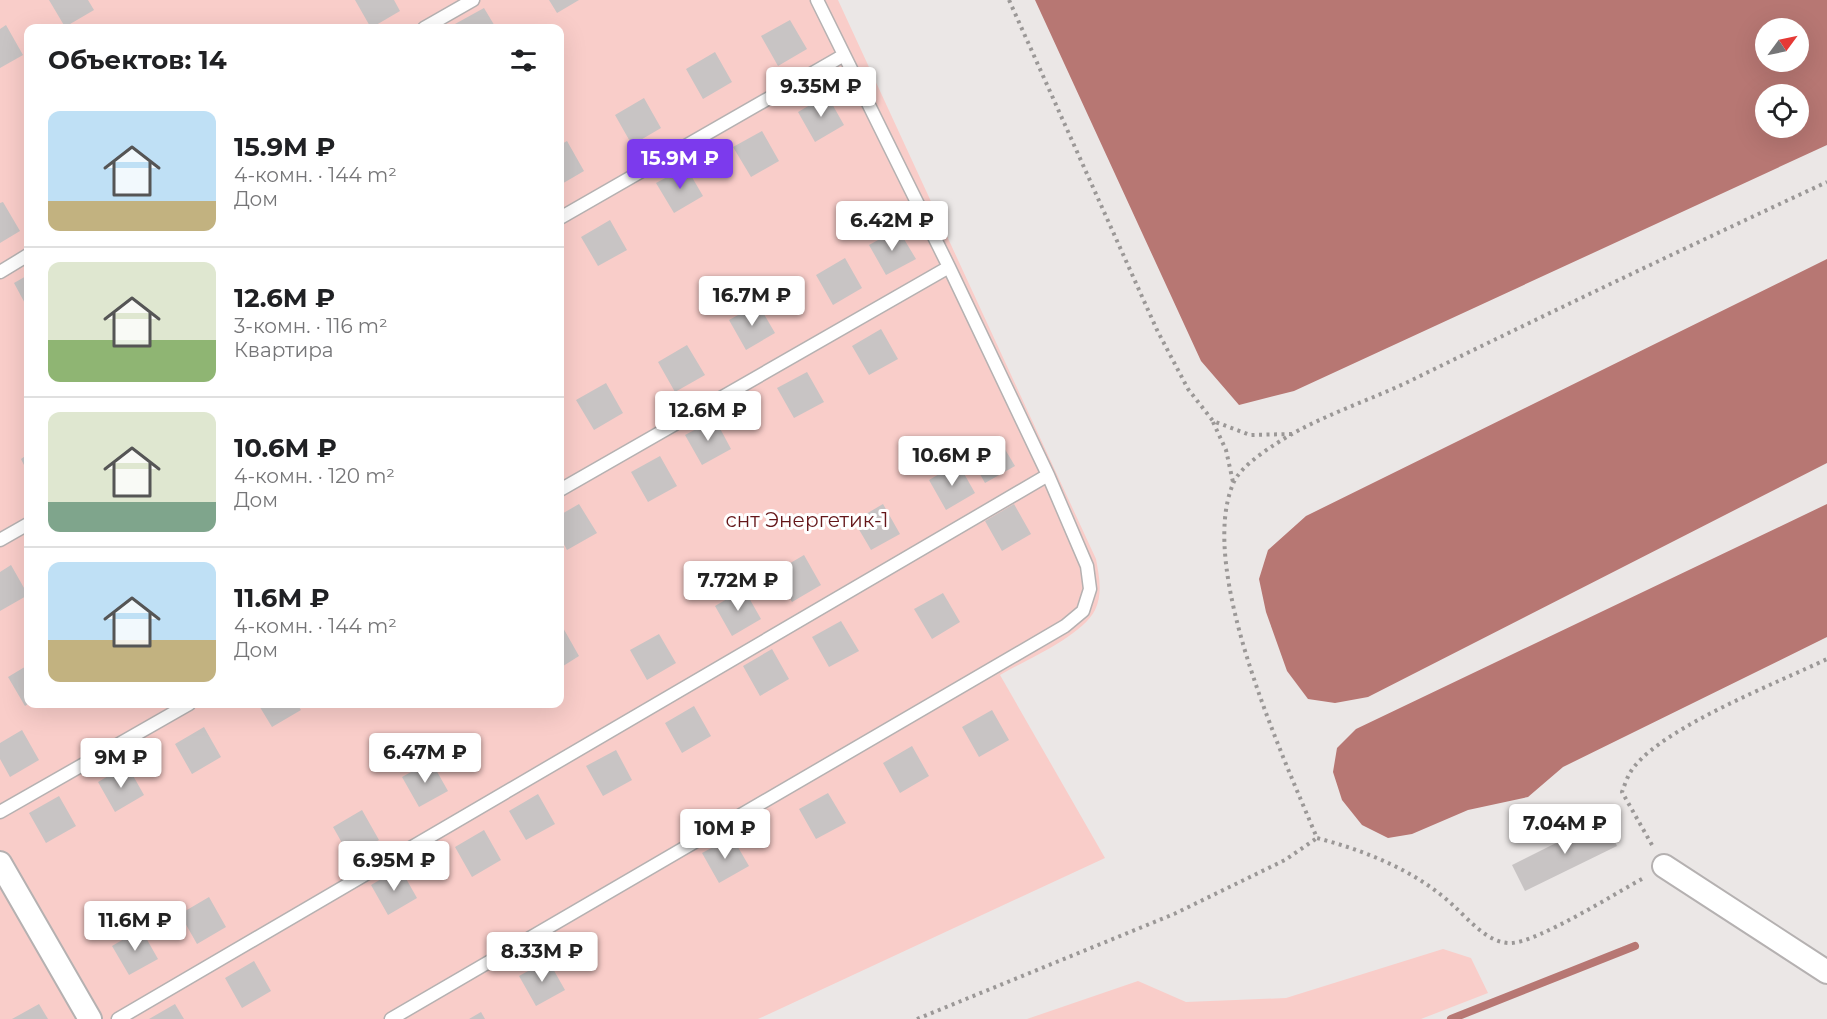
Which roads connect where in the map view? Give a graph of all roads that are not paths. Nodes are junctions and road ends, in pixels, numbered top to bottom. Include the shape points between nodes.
1 (473, 0) edge
2 (817, 0) edge
3 (431, 24) edge
4 (844, 55) junction
5 (564, 216) edge
6 (24, 257) edge
7 (949, 267) junction
8 (0, 272) edge
9 (1048, 475) junction
10 (564, 488) edge
11 (24, 526) edge
12 (0, 540) edge
13 (182, 708) edge
14 (0, 812) edge
15 (0, 862) edge
16 (1664, 867) road end
17 (1827, 972) edge
18 (90, 1019) edge
19 (118, 1019) edge
20 (391, 1019) edge

1 - 3 lane
2 - 4 lane
4 - 5 lane
4 - 7 lane
6 - 8 lane
7 - 9 lane
7 - 10 lane
9 - 19 lane
9 - 20 lane via 1087,567 1090,589 1083,611 1065,626
11 - 12 lane
13 - 14 lane
15 - 18 street
16 - 17 street

